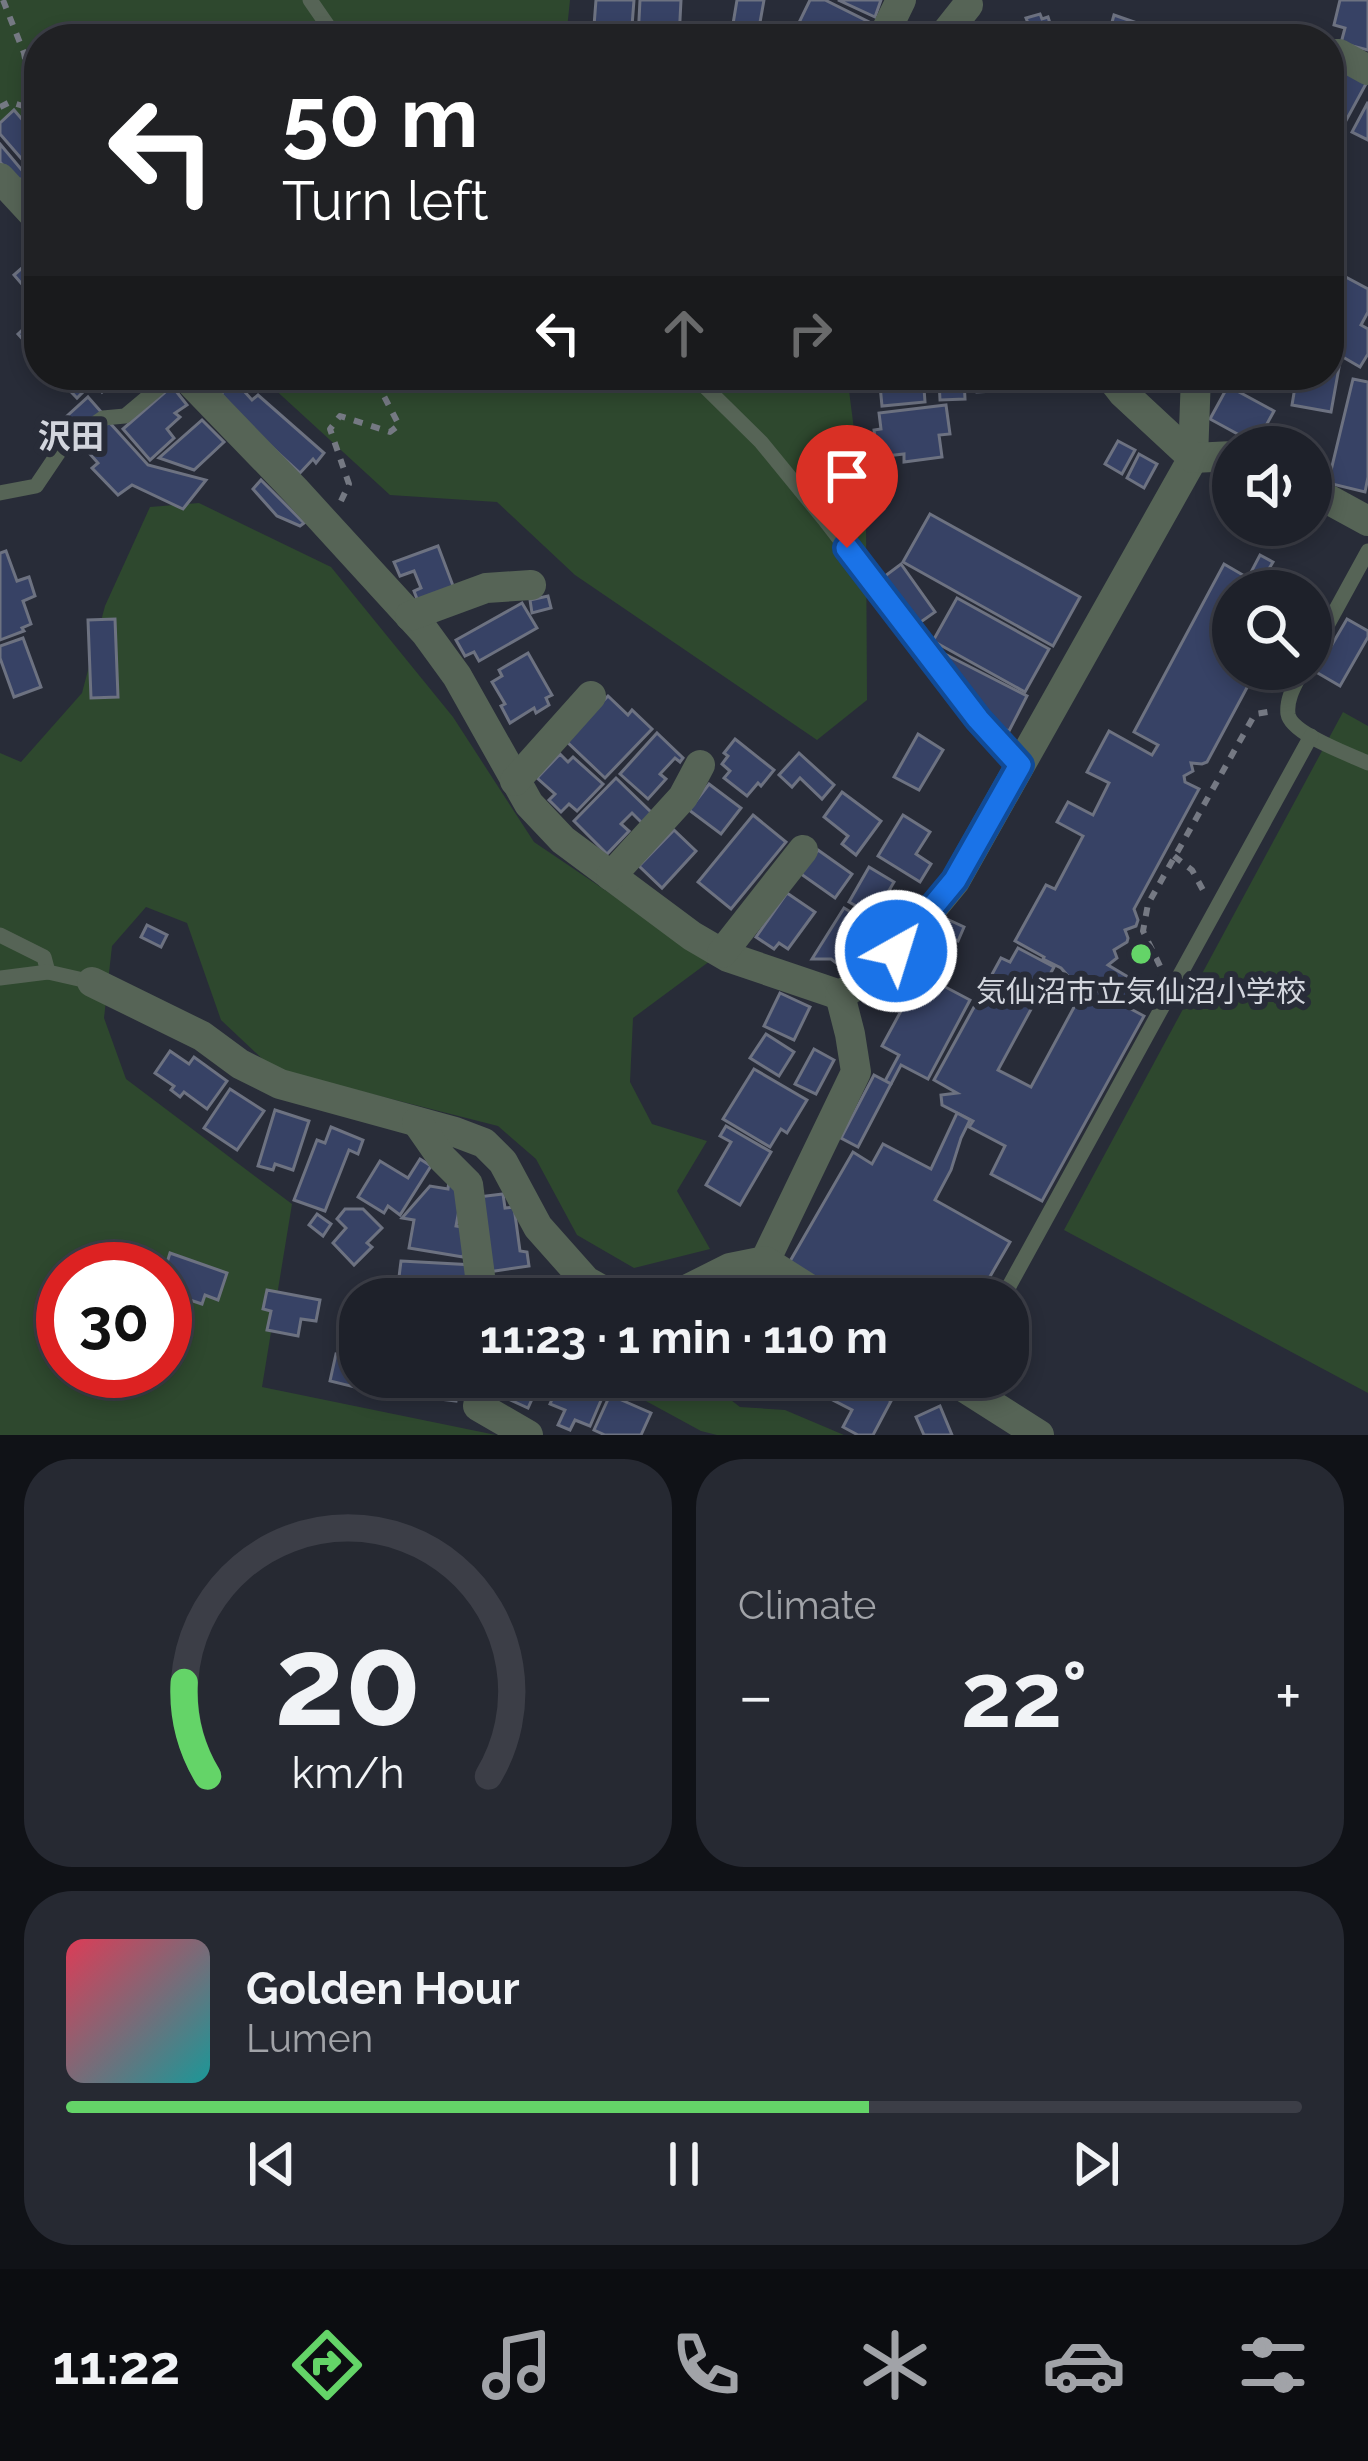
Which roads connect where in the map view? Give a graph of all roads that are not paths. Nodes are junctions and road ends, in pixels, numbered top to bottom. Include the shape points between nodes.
1 (968, 5) dead end
2 (953, 24) edge
3 (0, 178) edge
4 (24, 204) edge
5 (156, 390) edge
6 (198, 390) edge
7 (708, 390) edge
8 (1121, 390) edge
9 (1195, 390) edge
10 (1212, 457) edge
11 (1193, 458) junction
12 (0, 493) edge
13 (1332, 501) edge
14 (1368, 520) edge
15 (1368, 551) edge
16 (531, 585) dead end
17 (410, 616) junction
18 (1332, 617) edge
19 (1292, 690) edge
20 (579, 696) dead end
21 (1311, 736) junction
22 (1368, 763) edge
23 (1020, 765) junction
24 (700, 766) dead end
25 (515, 781) junction
26 (803, 850) dead end
27 (610, 876) junction
28 (0, 935) edge
29 (722, 953) junction
30 (48, 972) junction
31 (0, 978) edge
32 (92, 982) joint
33 (840, 995) junction
34 (417, 1122) junction
35 (765, 1261) junction
36 (480, 1278) edge
37 (583, 1278) edge
38 (710, 1278) edge
39 (792, 1278) edge
40 (1014, 1278) edge
41 (480, 1398) edge
42 (983, 1398) edge
43 (528, 1435) edge
44 (1039, 1435) edge

1 - 2 street
3 - 4 street
5 - 12 lane via 125,416 103,418 63,446 36,486
6 - 17 street
7 - 23 lane via 761,442
8 - 11 street
9 - 11 street
10 - 11 street
11 - 23 street
13 - 14 street
15 - 18 lane
16 - 17 street via 486,588
17 - 25 street via 457,676
19 - 21 lane via 1288,716
20 - 25 street
21 - 22 lane
21 - 40 lane
23 - 33 street via 955,880 880,972
24 - 27 street via 683,797
25 - 27 street via 563,840
26 - 29 street
27 - 29 street
28 - 30 lane via 44,957
29 - 33 street
30 - 31 lane
30 - 32 lane
32 - 34 street via 280,1084
33 - 35 street via 856,1072
34 - 36 street via 468,1184
34 - 37 street via 484,1143 538,1227
35 - 38 street
35 - 39 street
41 - 43 street via 478,1406
42 - 44 street

